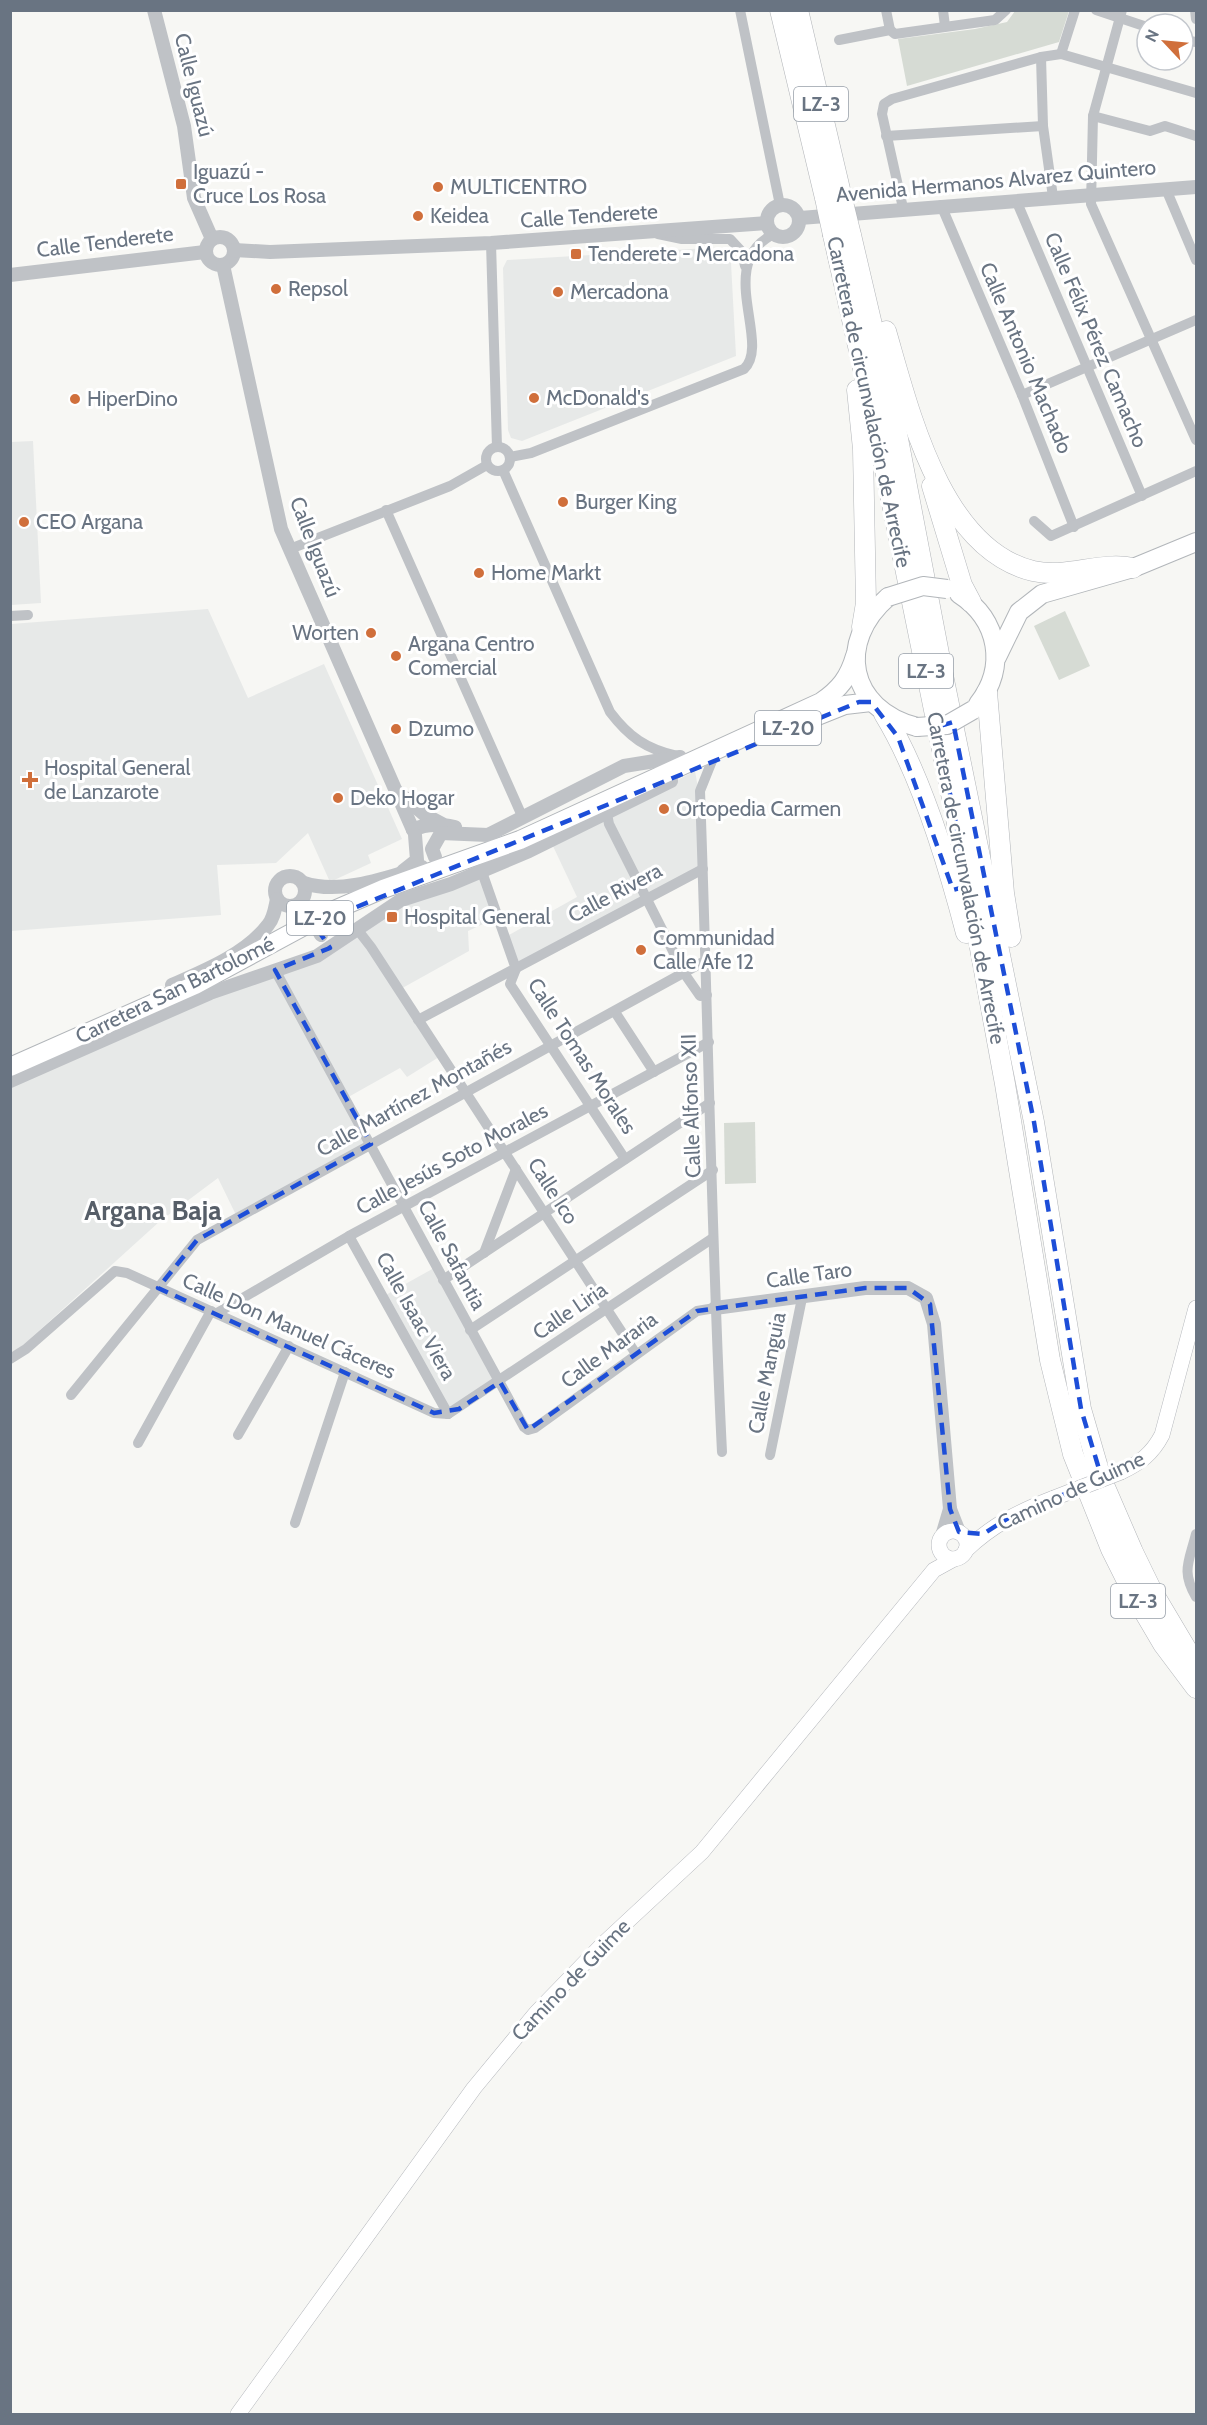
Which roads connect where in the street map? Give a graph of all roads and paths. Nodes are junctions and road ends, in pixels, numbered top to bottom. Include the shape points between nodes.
1 (154, 10) edge
2 (740, 10) edge
3 (780, 10) edge
4 (798, 10) edge
5 (886, 10) edge
6 (943, 10) edge
7 (1006, 10) edge
8 (1075, 10) edge
9 (1096, 10) edge
10 (1195, 10) edge
11 (1121, 14) edge
12 (1197, 19) edge
13 (1135, 21) edge
14 (945, 26) junction
15 (890, 30) junction
16 (839, 40) dead end
17 (1061, 54) junction
18 (1041, 57) junction
19 (1106, 67) junction
20 (1197, 93) edge
21 (1093, 116) junction
22 (1043, 126) junction
23 (886, 136) junction
24 (1197, 136) edge
25 (1197, 187) edge
26 (1166, 189) junction
27 (1093, 194) junction
28 (1053, 197) junction
29 (834, 198) junction
30 (1016, 200) junction
31 (780, 205) junction
32 (941, 206) junction
33 (903, 208) junction
34 (800, 218) junction
35 (770, 229) junction
36 (655, 233) junction
37 (842, 235) junction
38 (212, 239) junction
39 (491, 243) junction
40 (234, 250) junction
41 (205, 252) junction
42 (838, 260) junction
43 (1197, 260) edge
44 (223, 265) junction
45 (746, 270) junction
46 (10, 275) edge
47 (863, 286) junction
48 (1197, 320) edge
49 (1153, 339) junction
50 (1086, 367) junction
51 (1022, 396) junction
52 (918, 434) junction
53 (1197, 440) edge
54 (497, 447) junction
55 (510, 457) junction
56 (487, 465) junction
57 (503, 470) junction
58 (1197, 471) edge
59 (1142, 496) junction
60 (386, 510) junction
61 (1034, 521) dead end
62 (1074, 527) junction
63 (1197, 542) edge
64 (290, 549) junction
65 (1133, 568) junction
66 (977, 608) junction
67 (1019, 612) junction
68 (28, 615) dead end
69 (10, 616) edge
70 (862, 627) junction
71 (855, 656) junction
72 (997, 657) junction
73 (987, 692) junction
74 (878, 708) junction
75 (680, 757) junction
76 (712, 758) junction
77 (670, 781) junction
78 (637, 784) junction
79 (396, 790) junction
80 (607, 814) junction
81 (517, 818) junction
82 (443, 829) junction
83 (414, 833) junction
84 (441, 858) junction
85 (703, 869) junction
86 (482, 872) junction
87 (402, 873) junction
88 (304, 883) junction
89 (277, 899) junction
90 (646, 899) junction
91 (301, 902) junction
92 (357, 930) junction
93 (330, 948) junction
94 (705, 961) junction
95 (516, 969) junction
96 (275, 970) junction
97 (684, 974) junction
98 (707, 995) junction
99 (615, 1012) junction
100 (418, 1020) junction
101 (709, 1042) junction
102 (550, 1045) junction
103 (10, 1058) edge
104 (10, 1067) edge
105 (654, 1072) junction
106 (10, 1073) edge
107 (10, 1081) edge
108 (1005, 1083) junction
109 (464, 1092) junction
110 (710, 1103) junction
111 (591, 1106) junction
112 (1034, 1122) junction
113 (371, 1144) junction
114 (505, 1152) junction
115 (625, 1159) junction
116 (516, 1169) junction
117 (713, 1170) junction
118 (404, 1207) junction
119 (545, 1214) junction
120 (349, 1236) junction
121 (713, 1238) junction
122 (484, 1254) junction
123 (575, 1261) junction
124 (443, 1280) junction
125 (158, 1288) junction
126 (802, 1298) junction
127 (715, 1308) junction
128 (1197, 1308) edge
129 (605, 1310) junction
130 (214, 1312) junction
131 (470, 1330) junction
132 (289, 1346) junction
133 (636, 1354) junction
134 (10, 1359) edge
135 (345, 1372) junction
136 (500, 1382) junction
137 (70, 1395) dead end
138 (448, 1414) junction
139 (528, 1430) joint
140 (238, 1435) dead end
141 (138, 1443) dead end
142 (722, 1452) dead end
143 (770, 1455) dead end
144 (950, 1509) junction
145 (295, 1523) dead end
146 (960, 1533) junction
147 (983, 1534) junction
148 (1196, 1540) edge
149 (941, 1542) junction
150 (960, 1554) junction
151 (934, 1570) junction
152 (1197, 1597) edge
153 (1197, 1665) edge
154 (1197, 1688) edge
155 (238, 2415) edge

1 - 38 street, Calle Iguazú via 184,126 194,198
2 - 31 street
3 - 29 highway, Carretera de circunvalación de Arrecife / LZ-3
4 - 29 highway, Carretera de circunvalación de Arrecife / LZ-3
5 - 15 street
6 - 14 street
7 - 14 street via 995,20
8 - 17 street
9 - 11 street
10 - 12 street
11 - 13 street
11 - 19 street
14 - 15 street via 895,34
15 - 16 street
17 - 18 street
17 - 19 street
18 - 22 street
18 - 23 street via 892,99 884,104 882,114
19 - 20 street
19 - 21 street
21 - 24 street via 1150,131 1165,126
21 - 27 street
22 - 23 street
22 - 28 street
23 - 33 street
25 - 26 street, Avenida Hermanos Alvarez Quintero
26 - 27 street, Avenida Hermanos Alvarez Quintero
26 - 43 street
27 - 28 street, Avenida Hermanos Alvarez Quintero
27 - 49 street via 1091,204
28 - 30 street, Avenida Hermanos Alvarez Quintero
29 - 37 highway, Carretera de circunvalación de Arrecife / LZ-3, bridge
30 - 32 street, Avenida Hermanos Alvarez Quintero
30 - 50 street, Calle Félix Pérez Camacho
31 - 34 street via 789,205
31 - 35 street via 772,208
32 - 33 street, Avenida Hermanos Alvarez Quintero
32 - 51 street, Calle Antonio Machado
33 - 34 street, Avenida Hermanos Alvarez Quintero
34 - 35 street via 792,235 783,237
35 - 36 street, Calle Tenderete
35 - 45 street via 755,247
36 - 39 street, Calle Tenderete
36 - 45 street via 682,239 730,239 742,252
37 - 42 highway, Carretera de circunvalación de Arrecife / LZ-3
37 - 47 highway, Carretera de circunvalación de Arrecife / LZ-3
38 - 40 street via 229,239
38 - 41 street
39 - 40 street, Calle Tenderete
39 - 54 street
40 - 44 street via 231,260
41 - 44 street via 211,262
41 - 46 street, Calle Tenderete
42 - 70 highway, LZ-3 via 862,449 866,603
42 - 108 highway, Carretera de circunvalación de Arrecife / LZ-3 via 942,748
44 - 64 street, Calle Iguazú via 271,490
45 - 55 street via 751,355 744,369 531,453
47 - 52 highway, LZ-3 via 878,307
47 - 112 highway, Carretera de circunvalación de Arrecife / LZ-3 via 895,423
48 - 49 street
49 - 50 street
49 - 53 street
50 - 51 street
50 - 59 street, Calle Félix Pérez Camacho
51 - 62 street, Calle Antonio Machado
52 - 65 highway, LZ-3 via 956,511 976,538 1000,557 1052,574
52 - 66 highway, LZ-3 via 962,585
54 - 55 street
54 - 56 street via 486,455
55 - 57 street
56 - 57 street via 494,471
56 - 60 street via 450,486
57 - 75 street via 610,712 646,747
58 - 59 street
59 - 62 street
60 - 64 street
60 - 81 street
61 - 62 street via 1051,536
63 - 65 main road
64 - 79 street, Calle Iguazú
65 - 67 main road via 1042,594
66 - 67 main road
66 - 70 main road, LZ-20, bridge via 946,589 917,587 888,597
66 - 72 main road via 993,634
67 - 72 main road
68 - 69 street
70 - 71 main road, LZ-20
71 - 74 main road, LZ-20 via 857,672
71 - 76 main road, Carretera San Bartolomé / LZ-20 via 849,675 834,693
72 - 73 main road
73 - 74 main road, bridge via 973,710 947,725 917,727 899,723
73 - 112 highway, LZ-3 via 1004,893 1032,1070
74 - 76 main road, Carretera San Bartolomé / LZ-20 via 844,705
74 - 108 highway, LZ-3 via 898,737 918,784 962,917
75 - 76 main road
75 - 81 street via 624,766
76 - 77 main road, LZ-20
76 - 78 main road, Carretera San Bartolomé / LZ-20
76 - 85 street, Calle Alfonso XII via 700,791
77 - 80 street
77 - 106 main road, Carretera San Bartolomé / LZ-20 via 337,915 196,989
78 - 84 street, Carretera San Bartolomé
78 - 104 main road, Carretera San Bartolomé / LZ-20 via 520,840 332,911 195,985
79 - 82 street
79 - 83 street, Calle Iguazú
80 - 86 street
80 - 90 street
81 - 82 street via 488,835
82 - 83 street
82 - 84 street via 432,849
83 - 84 street
83 - 87 street via 417,860
84 - 87 street, Carretera San Bartolomé
85 - 90 street, Calle Rivera
85 - 94 street, Calle Alfonso XII
86 - 92 street, Carretera San Bartolomé via 401,900
86 - 95 street, Calle Tomas Morales
87 - 88 street, Carretera San Bartolomé via 328,887
88 - 89 street via 298,878 283,878 276,885
88 - 91 street via 306,893
89 - 91 street via 284,905
89 - 103 street, Carretera San Bartolomé via 269,924 201,972
90 - 95 street, Calle Rivera
90 - 97 street
91 - 93 street, bridge
92 - 93 street, Carretera San Bartolomé
92 - 100 street, Calle Ico
93 - 96 street, Carretera San Bartolomé
94 - 97 street, Calle Martínez Montañés
94 - 98 street, Calle Alfonso XII
95 - 100 street, Calle Rivera
95 - 102 street, Calle Tomas Morales via 510,984
96 - 107 street, Carretera San Bartolomé via 210,993
96 - 113 street, Calle Safantia
97 - 98 street via 694,992
97 - 99 street, Calle Martínez Montañés
98 - 101 street, Calle Alfonso XII
99 - 102 street, Calle Martínez Montañés
99 - 105 street
100 - 109 street, Calle Ico
101 - 105 street, Calle Jesús Soto Morales
101 - 110 street, Calle Alfonso XII
102 - 109 street, Calle Martínez Montañés
102 - 111 street, Calle Tomas Morales
105 - 111 street, Calle Jesús Soto Morales
108 - 154 highway, Carretera de circunvalación de Arrecife / LZ-3 via 1050,1360 1068,1436 1092,1506 1133,1593 1163,1644
109 - 113 street, Calle Martínez Montañés
109 - 114 street, Calle Ico
110 - 115 street
110 - 117 street, Calle Alfonso XII
111 - 114 street, Calle Jesús Soto Morales
111 - 115 street, Calle Tomas Morales
112 - 153 highway, Carretera de circunvalación de Arrecife / LZ-3 via 1081,1409 1101,1478 1152,1591
113 - 118 street, Calle Safantia
113 - 125 street, Calle Martínez Montañés via 197,1240
114 - 116 street, Calle Ico
114 - 118 street, Calle Jesús Soto Morales
115 - 119 street
116 - 119 street, Calle Ico
116 - 122 street
117 - 121 street, Calle Alfonso XII
117 - 123 street
118 - 120 street, Calle Jesús Soto Morales
118 - 124 street, Calle Safantia
119 - 122 street
119 - 123 street, Calle Ico
120 - 130 street, Calle Jesús Soto Morales
120 - 138 street, Calle Isaac Viera
121 - 127 street, Calle Alfonso XII
121 - 129 street, Calle Liria
122 - 124 street
123 - 129 street, Calle Ico
123 - 131 street
124 - 131 street, Calle Safantia
125 - 130 street, Calle Don Manuel Cáceres
125 - 134 street, Calle Don Manuel Cáceres via 115,1271
125 - 137 street, Calle Martínez Montañés
126 - 127 street, Calle Taro
126 - 143 street, Calle Manguia
126 - 144 street, Calle Taro via 865,1288 908,1288 926,1298 934,1324
127 - 133 street, Calle Mararia via 697,1311
127 - 142 street, Calle Alfonso XII
128 - 147 main road, Camino de Guime, bridge via 1162,1435 1153,1451 1140,1463 1015,1514
129 - 133 street, Calle Ico
129 - 136 street, Calle Liria
130 - 132 street, Calle Don Manuel Cáceres
130 - 141 street
131 - 136 street, Calle Safantia
132 - 135 street, Calle Don Manuel Cáceres
132 - 140 street
133 - 139 street, Calle Mararia
135 - 138 street, Calle Don Manuel Cáceres via 434,1413
135 - 145 street
136 - 138 street, Calle Liria
136 - 139 street, Calle Safantia
144 - 146 street
144 - 149 street
146 - 147 main road, Camino de Guime
146 - 149 main road via 952,1531
146 - 150 main road via 966,1539
147 - 150 main road, Camino de Guime
148 - 152 street via 1187,1580
149 - 150 main road via 946,1557
149 - 151 main road, Camino de Guime
150 - 151 main road, Camino de Guime
151 - 155 main road, Camino de Guime via 702,1852 577,1969 474,2088

